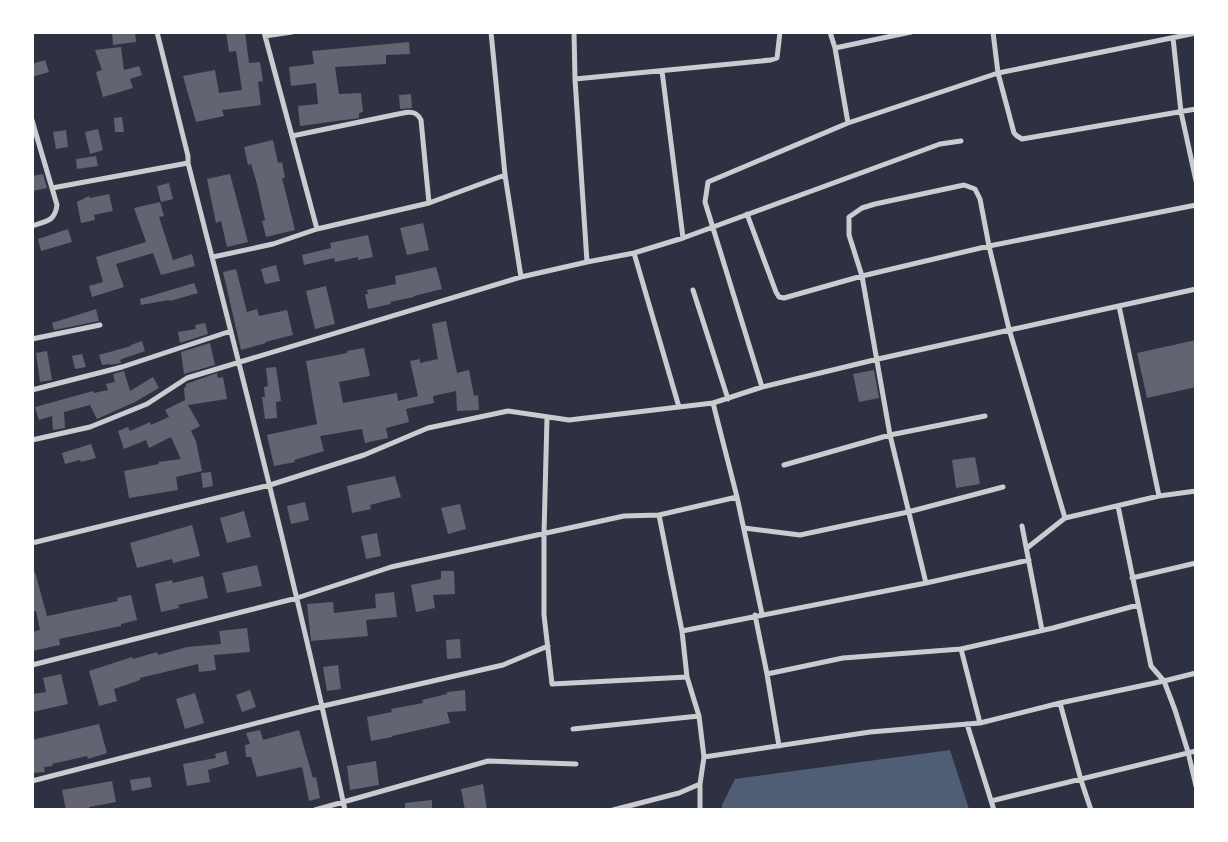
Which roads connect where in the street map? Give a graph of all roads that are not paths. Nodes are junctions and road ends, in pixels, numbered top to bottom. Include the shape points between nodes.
1 (157, 32) edge
2 (292, 32) edge
3 (491, 32) edge
4 (574, 32) edge
5 (780, 32) edge
6 (830, 32) edge
7 (911, 32) edge
8 (993, 32) edge
9 (264, 34) edge
10 (1196, 34) edge
11 (1173, 38) junction
12 (835, 48) junction
13 (662, 71) junction
14 (998, 73) junction
15 (575, 79) junction
16 (1196, 109) edge
17 (1181, 112) junction
18 (32, 120) edge
19 (848, 123) junction
20 (34, 134) edge
21 (292, 136) junction
22 (961, 141) dead end
23 (188, 163) junction
24 (505, 175) junction
25 (1196, 181) edge
26 (52, 188) junction
27 (429, 203) junction
28 (1196, 205) edge
29 (747, 214) junction
30 (32, 226) edge
31 (712, 226) junction
32 (317, 229) junction
33 (683, 238) junction
34 (989, 246) junction
35 (634, 253) junction
36 (213, 258) junction
37 (587, 262) junction
38 (862, 276) junction
39 (521, 277) junction
40 (693, 290) dead end
41 (1196, 290) edge
42 (1119, 306) junction
43 (100, 325) dead end
44 (1009, 329) junction
45 (231, 331) junction
46 (32, 339) edge
47 (878, 359) junction
48 (239, 361) junction
49 (762, 387) junction
50 (32, 390) edge
51 (728, 399) junction
52 (713, 403) junction
53 (679, 408) junction
54 (985, 416) dead end
55 (547, 418) junction
56 (890, 436) junction
57 (32, 440) edge
58 (784, 465) dead end
59 (270, 484) junction
60 (1003, 488) dead end
61 (1196, 492) edge
62 (1159, 496) junction
63 (737, 497) junction
64 (1118, 506) junction
65 (908, 512) junction
66 (659, 515) junction
67 (1065, 518) junction
68 (1022, 526) dead end
69 (744, 528) junction
70 (544, 534) junction
71 (32, 543) edge
72 (1027, 548) junction
73 (1029, 560) junction
74 (1196, 563) edge
75 (1132, 578) junction
76 (926, 583) junction
77 (297, 598) junction
78 (1138, 604) junction
79 (762, 614) junction
80 (755, 615) junction
81 (682, 630) junction
82 (1042, 630) junction
83 (548, 646) junction
84 (961, 649) junction
85 (32, 665) edge
86 (1196, 673) edge
87 (768, 674) junction
88 (688, 677) junction
89 (1164, 681) junction
90 (1060, 703) junction
91 (323, 706) junction
92 (699, 716) junction
93 (980, 723) junction
94 (968, 724) junction
95 (573, 729) dead end
96 (779, 746) junction
97 (1196, 750) edge
98 (1188, 752) junction
99 (704, 756) junction
100 (576, 764) dead end
101 (1081, 780) junction
102 (32, 781) edge
103 (700, 784) junction
104 (1196, 786) edge
105 (992, 801) junction
106 (344, 802) junction
107 (315, 810) edge
108 (345, 810) edge
109 (613, 810) edge
110 (700, 810) edge
111 (994, 810) edge
112 (1091, 810) edge

1 - 23 street
2 - 9 street
3 - 24 street
4 - 15 street
5 - 13 street via 777,58
6 - 12 street
7 - 12 street
8 - 14 street
9 - 21 street
10 - 11 street
11 - 14 street
11 - 17 street
12 - 19 street
13 - 15 street
13 - 33 street
14 - 17 street via 1014,133 1022,139
14 - 19 street
15 - 37 street
16 - 17 street
17 - 25 street
18 - 20 street
19 - 31 street via 708,182 705,202
20 - 26 street
21 - 27 street via 414,112 420,120
21 - 32 street
22 - 29 street via 940,144
23 - 26 street
23 - 36 street
24 - 27 street
24 - 39 street
26 - 30 street via 56,214
27 - 32 street
28 - 34 street
29 - 31 street
29 - 38 street via 779,297
31 - 33 street
31 - 49 street
32 - 36 street via 273,244
33 - 35 street
34 - 38 street
34 - 38 street via 980,198 975,189 964,185 875,204 849,217 849,235
34 - 44 street
35 - 37 street
35 - 53 street
36 - 45 street
37 - 39 street
38 - 47 street
39 - 48 street
40 - 51 street
41 - 42 street
42 - 44 street
42 - 62 street
43 - 46 street
44 - 47 street
44 - 67 street
45 - 48 street
45 - 50 street via 122,366
47 - 49 street
47 - 56 street
48 - 57 street via 187,378 147,404 90,427
48 - 59 street
49 - 51 street
51 - 52 street
52 - 53 street
52 - 63 street
53 - 55 street via 569,420
54 - 56 street
55 - 59 street via 508,411 428,428 364,454
55 - 70 street
56 - 58 street
56 - 65 street
59 - 71 street
59 - 77 street
60 - 65 street
61 - 62 street
62 - 64 street
63 - 66 street
63 - 69 street
64 - 67 street
64 - 75 street
65 - 69 street via 800,535
65 - 76 street
66 - 70 street via 624,516
66 - 81 street
67 - 72 street
68 - 72 street
69 - 79 street
70 - 77 street via 391,567
70 - 83 street via 544,614
72 - 73 street
73 - 76 street
73 - 82 street
74 - 75 street
75 - 78 street
76 - 79 street
77 - 85 street
77 - 91 street
78 - 82 street
78 - 89 street via 1151,666
79 - 80 street
80 - 81 street
80 - 87 street
81 - 88 street
82 - 84 street
83 - 88 street via 552,684
83 - 91 street via 503,666
84 - 87 street via 843,658
84 - 93 street
86 - 89 street
87 - 96 street
88 - 92 street
89 - 90 street
89 - 98 street
90 - 93 street
90 - 101 street
91 - 102 street
91 - 106 street
92 - 95 street
92 - 99 street
93 - 94 street
94 - 96 street via 870,732
94 - 105 street
96 - 99 street
97 - 98 street
98 - 101 street
98 - 104 street
99 - 103 street
100 - 106 street via 488,761
101 - 105 street
101 - 112 street
103 - 109 street via 679,793
103 - 110 street
105 - 111 street
106 - 107 street
106 - 108 street

